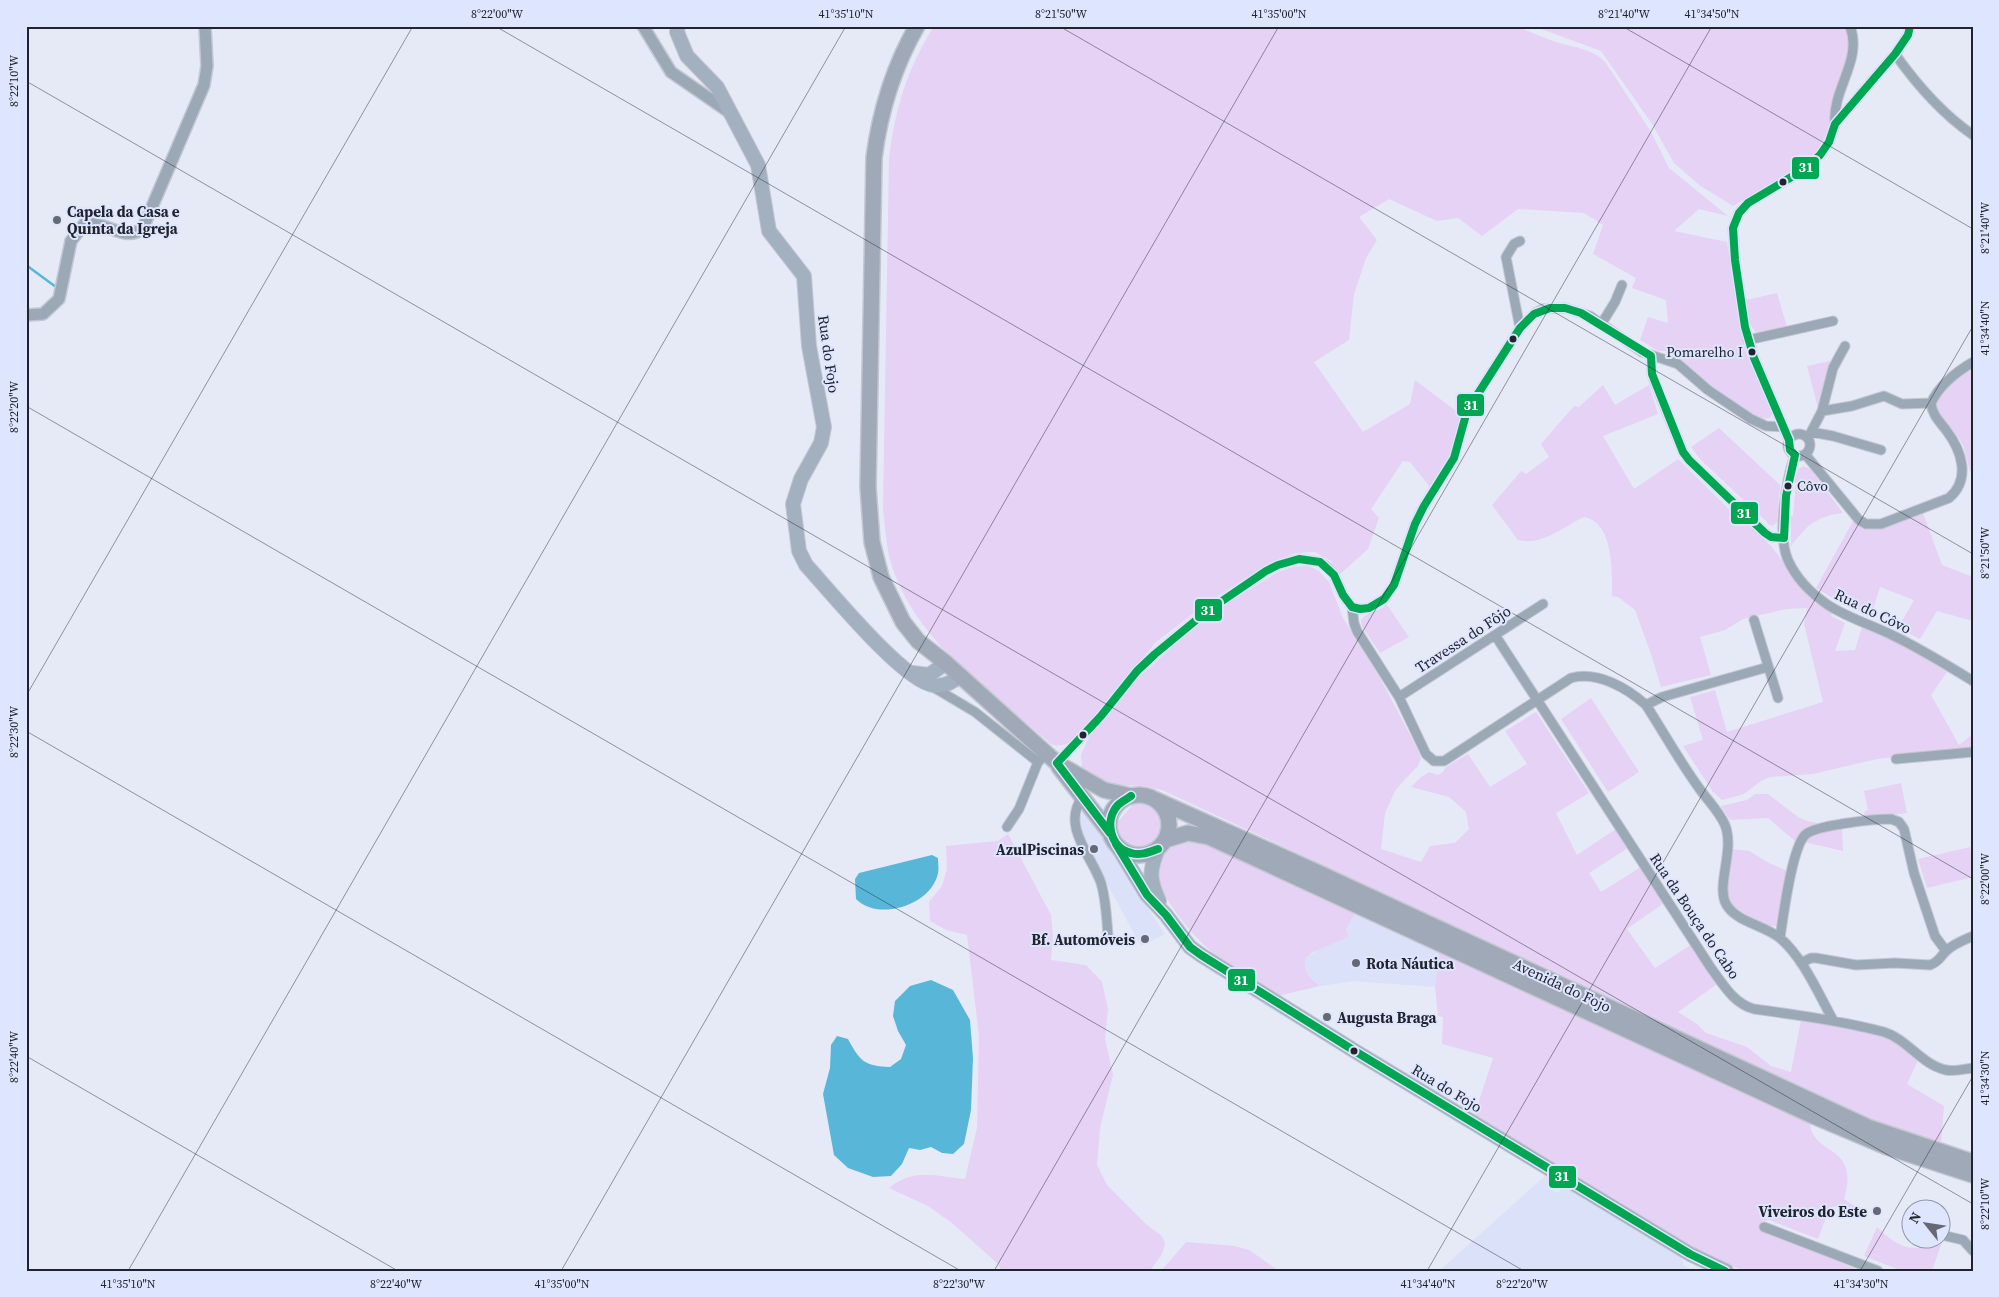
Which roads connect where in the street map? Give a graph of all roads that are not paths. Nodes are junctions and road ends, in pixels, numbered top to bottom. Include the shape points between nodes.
1 (205, 26) edge
2 (643, 26) edge
3 (678, 26) edge
4 (917, 26) edge
5 (925, 26) edge
6 (1850, 26) edge
7 (1910, 26) edge
8 (1895, 54) junction
9 (729, 112) junction
10 (1836, 124) junction
11 (1973, 135) edge
12 (1520, 242) dead end
13 (1622, 285) dead end
14 (26, 315) edge
15 (1833, 321) dead end
16 (1602, 323) junction
17 (1520, 328) junction
18 (1748, 340) junction
19 (1845, 346) dead end
20 (1651, 356) junction
21 (1973, 362) edge
22 (1931, 403) junction
23 (1822, 411) junction
24 (1783, 427) junction
25 (1809, 435) junction
26 (1790, 440) junction
27 (1880, 450) dead end
28 (1805, 454) junction
29 (1795, 455) junction
30 (1784, 538) junction
31 (1543, 604) dead end
32 (1352, 607) junction
33 (1754, 620) dead end
34 (1496, 634) junction
35 (946, 663) junction
36 (1768, 666) junction
37 (910, 673) junction
38 (961, 676) junction
39 (1973, 681) edge
40 (930, 685) junction
41 (1399, 697) junction
42 (1778, 698) dead end
43 (1538, 700) junction
44 (1646, 705) junction
45 (1973, 752) edge
46 (1896, 759) dead end
47 (1048, 760) junction
48 (1131, 796) junction
49 (1082, 798) junction
50 (1154, 799) junction
51 (1007, 827) dead end
52 (1113, 839) junction
53 (1162, 844) junction
54 (1166, 915) junction
55 (1973, 936) edge
56 (1108, 937) dead end
57 (1780, 938) junction
58 (1946, 951) junction
59 (1800, 963) junction
60 (1833, 1020) junction
61 (1973, 1068) edge
62 (1973, 1162) edge
63 (1973, 1175) edge
64 (1764, 1227) dead end
65 (1952, 1237) edge
66 (1973, 1251) edge
67 (1726, 1271) edge
68 (1878, 1271) edge

1 - 14 street via 207,66 204,85 143,228 132,234 85,223 71,241 59,299 43,314
2 - 9 street via 671,72
3 - 9 main road, Rua do Fojo via 677,32 687,56 717,86
4 - 35 main road via 888,89 874,158 868,504 872,542 888,593 918,642
5 - 35 main road via 898,80 883,144 875,493 878,537 889,578 915,624
6 - 10 street via 1853,49 1835,104
7 - 8 street
8 - 10 street
8 - 11 street via 1920,88 1956,124
9 - 37 main road, Rua do Fojo via 758,165 769,231 804,276 809,346 824,427 821,443 801,479 793,504 800,551 806,565 892,659
10 - 18 street via 1820,155 1803,170 1748,203 1735,220 1732,237
12 - 17 street via 1514,244 1506,257
13 - 16 street
15 - 18 street
16 - 17 street via 1576,311 1554,307 1535,313
16 - 20 street
17 - 32 street via 1467,411 1454,458 1424,506 1390,592 1369,608
18 - 24 street
19 - 23 street via 1833,368
20 - 24 street via 1678,364 1708,390 1760,424
20 - 30 street via 1655,384 1683,452 1771,537
21 - 22 street via 1940,389
22 - 23 street via 1902,404 1884,396
22 - 28 street via 1934,416 1959,452 1962,469 1962,483 1957,492 1938,503 1881,524 1866,524 1859,520
23 - 25 street
24 - 26 street
25 - 26 street via 1798,434
25 - 27 street via 1833,436
25 - 28 street via 1810,448
26 - 29 street via 1789,447
28 - 29 street
29 - 30 street, Rua do Côvo via 1785,498
30 - 39 street, Rua do Côvo via 1792,567 1811,591 1828,605 1911,644
31 - 34 street, Travessa do Fôjo
32 - 41 street via 1358,631
32 - 47 street via 1334,576 1320,562 1299,558 1266,571 1206,612 1155,654 1101,716
33 - 36 street
34 - 41 street, Travessa do Fôjo
34 - 43 street, Rua da Bouça do Cabo
35 - 37 main road via 928,675
35 - 38 main road
36 - 42 street
36 - 44 street via 1662,697
37 - 40 main road, Rua do Fojo
38 - 40 main road via 944,686
38 - 47 main road
40 - 47 street
41 - 43 street via 1426,754 1439,762
43 - 44 street via 1572,678 1585,676 1623,688
43 - 60 street, Rua da Bouça do Cabo via 1711,968 1737,1001 1754,1009
44 - 57 street via 1725,825 1728,850 1723,888 1726,904 1736,914
45 - 46 street
47 - 48 main road, Avenida do Fojo via 1104,790
47 - 49 main road
47 - 51 street
48 - 50 main road, Avenida do Fojo
48 - 52 main road via 1123,800 1111,815
49 - 52 main road
49 - 56 street via 1077,811 1078,832 1083,850 1100,882
50 - 53 main road via 1166,812 1169,831
50 - 62 main road, Avenida do Fojo via 1868,1127
52 - 53 main road, Avenida do Fojo via 1131,854 1150,853
52 - 54 main road, Rua do Fojo via 1147,895
53 - 54 main road, Rua do Fojo via 1152,864 1150,877
53 - 63 main road, Avenida do Fojo via 1188,833 1209,836 1811,1115 1887,1147
54 - 67 main road, Rua do Fojo via 1190,946 1237,979 1690,1254
55 - 58 street
57 - 58 street via 1798,847 1806,833 1819,827 1891,819 1904,829 1932,928
57 - 59 street
58 - 59 street via 1930,965 1856,965 1816,958
59 - 60 street
60 - 61 street, Rua da Bouça do Cabo via 1894,1036 1939,1068
64 - 68 street
65 - 66 street via 1963,1240

